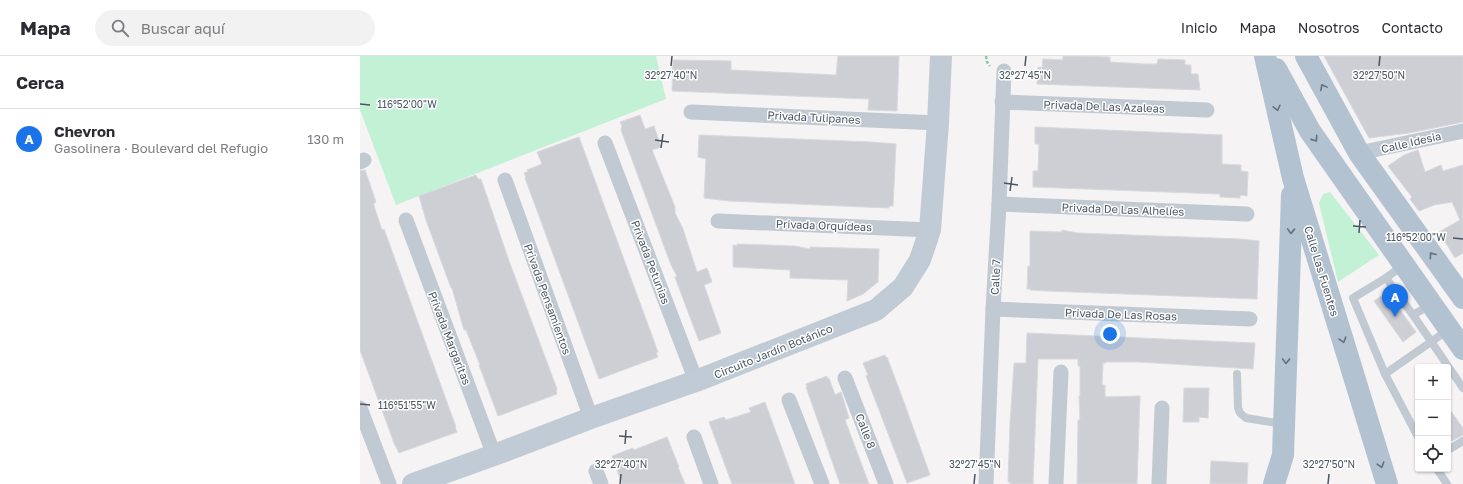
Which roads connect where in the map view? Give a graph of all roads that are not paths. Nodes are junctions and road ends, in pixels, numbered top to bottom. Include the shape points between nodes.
1 (941, 56) edge
2 (1265, 56) edge
3 (1268, 56) edge
4 (1306, 56) edge
5 (1004, 71) dead end
6 (1002, 102) junction
7 (1207, 110) dead end
8 (691, 112) dead end
9 (938, 123) junction
10 (1463, 131) edge
11 (606, 143) dead end
12 (1359, 154) junction
13 (1293, 178) junction
14 (505, 180) dead end
15 (999, 204) junction
16 (1247, 214) dead end
17 (406, 220) dead end
18 (718, 221) dead end
19 (930, 230) junction
20 (1403, 265) junction
21 (1456, 277) edge
22 (1386, 278) junction
23 (1463, 298) edge
24 (993, 309) junction
25 (1422, 310) junction
26 (1250, 319) dead end
27 (1456, 326) edge
28 (1431, 342) junction
29 (1463, 350) edge
30 (1062, 372) dead end
31 (1237, 374) dead end
32 (1385, 374) junction
33 (845, 378) dead end
34 (696, 381) junction
35 (1463, 388) edge
36 (789, 400) dead end
37 (360, 408) edge
38 (1162, 408) dead end
39 (591, 418) junction
40 (1284, 425) junction
41 (694, 436) dead end
42 (1417, 436) edge
43 (1463, 441) edge
44 (1451, 448) edge
45 (494, 455) junction
46 (1439, 472) edge
47 (389, 484) edge
48 (413, 484) edge
49 (711, 484) edge
50 (822, 484) edge
51 (886, 484) edge
52 (986, 484) edge
53 (1056, 484) edge
54 (1159, 484) edge
55 (1274, 484) edge
56 (1387, 484) edge
57 (1447, 484) edge

1 - 9 street, Circuito Jardín Botánico
2 -> 13 main road, Calle Las Fuentes
3 -> 20 main road via 1310,131
12 -> 4 main road
5 - 6 street, Calle 7
6 - 7 street, Privada De Las Azaleas
6 - 15 street, Calle 7
8 - 9 street, Privada Tulipanes
9 - 19 street, Circuito Jardín Botánico
10 - 12 street, Calle Idesia
11 - 34 street, Privada Petunias
21 -> 12 main road
13 -> 40 main road
13 -> 56 main road, Calle Las Fuentes
14 - 39 street, Privada Pensamientos
15 - 16 street, Privada De Las Alhelíes
15 - 24 street, Calle 7
17 - 45 street, Privada Margaritas
18 - 19 street, Privada Orquídeas
19 - 34 street, Circuito Jardín Botánico via 920,260 903,287 876,310
20 - 22 lane
20 - 25 main road
21 - 23 main road
22 - 25 lane
22 - 32 lane via 1353,298
24 - 26 street, Privada De Las Rosas
24 - 52 street, Calle 7
25 - 27 main road via 1441,304
25 - 28 lane
27 - 28 lane
27 - 29 main road
28 - 32 lane
28 - 35 lane
30 - 53 street
31 - 40 lane via 1240,413 1246,418
32 - 42 lane
33 - 51 street, Calle 8
34 - 39 street, Circuito Jardín Botánico
36 - 50 street
37 - 47 street
38 - 54 street
39 - 45 street, Circuito Jardín Botánico
40 - 55 main road via 1283,455
41 - 49 street
43 - 44 lane
45 - 48 street, Circuito Jardín Botánico
46 - 57 lane

